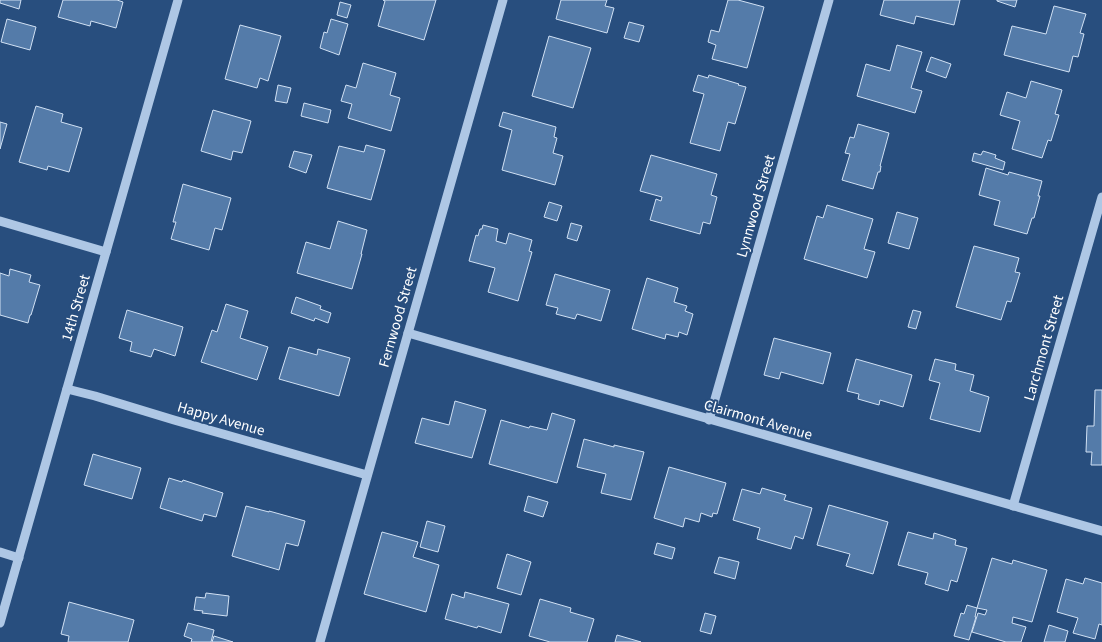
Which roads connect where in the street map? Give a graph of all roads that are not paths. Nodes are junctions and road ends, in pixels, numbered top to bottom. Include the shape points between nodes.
1 (178, 0) edge
2 (503, 0) edge
3 (829, 0) edge
4 (1102, 197) edge
5 (0, 222) edge
6 (106, 252) junction
7 (408, 333) junction
8 (67, 390) junction
9 (709, 420) junction
10 (367, 475) junction
11 (1013, 506) junction
12 (1102, 531) edge
13 (0, 552) edge
14 (19, 558) junction
15 (0, 623) edge
16 (320, 642) edge

1 - 6 street, 14th Street
2 - 7 street, Fernwood Street
3 - 9 street, Lynnwood Street
4 - 11 street, Larchmont Street
5 - 6 street
6 - 8 street, 14th Street
7 - 9 street, Clairmont Avenue
7 - 10 street, Fernwood Street
8 - 10 street, Happy Avenue
8 - 14 street, 14th Street
9 - 11 street, Clairmont Avenue
10 - 16 street, Fernwood Street
11 - 12 street, Clairmont Avenue
13 - 14 street
14 - 15 street, 14th Street

